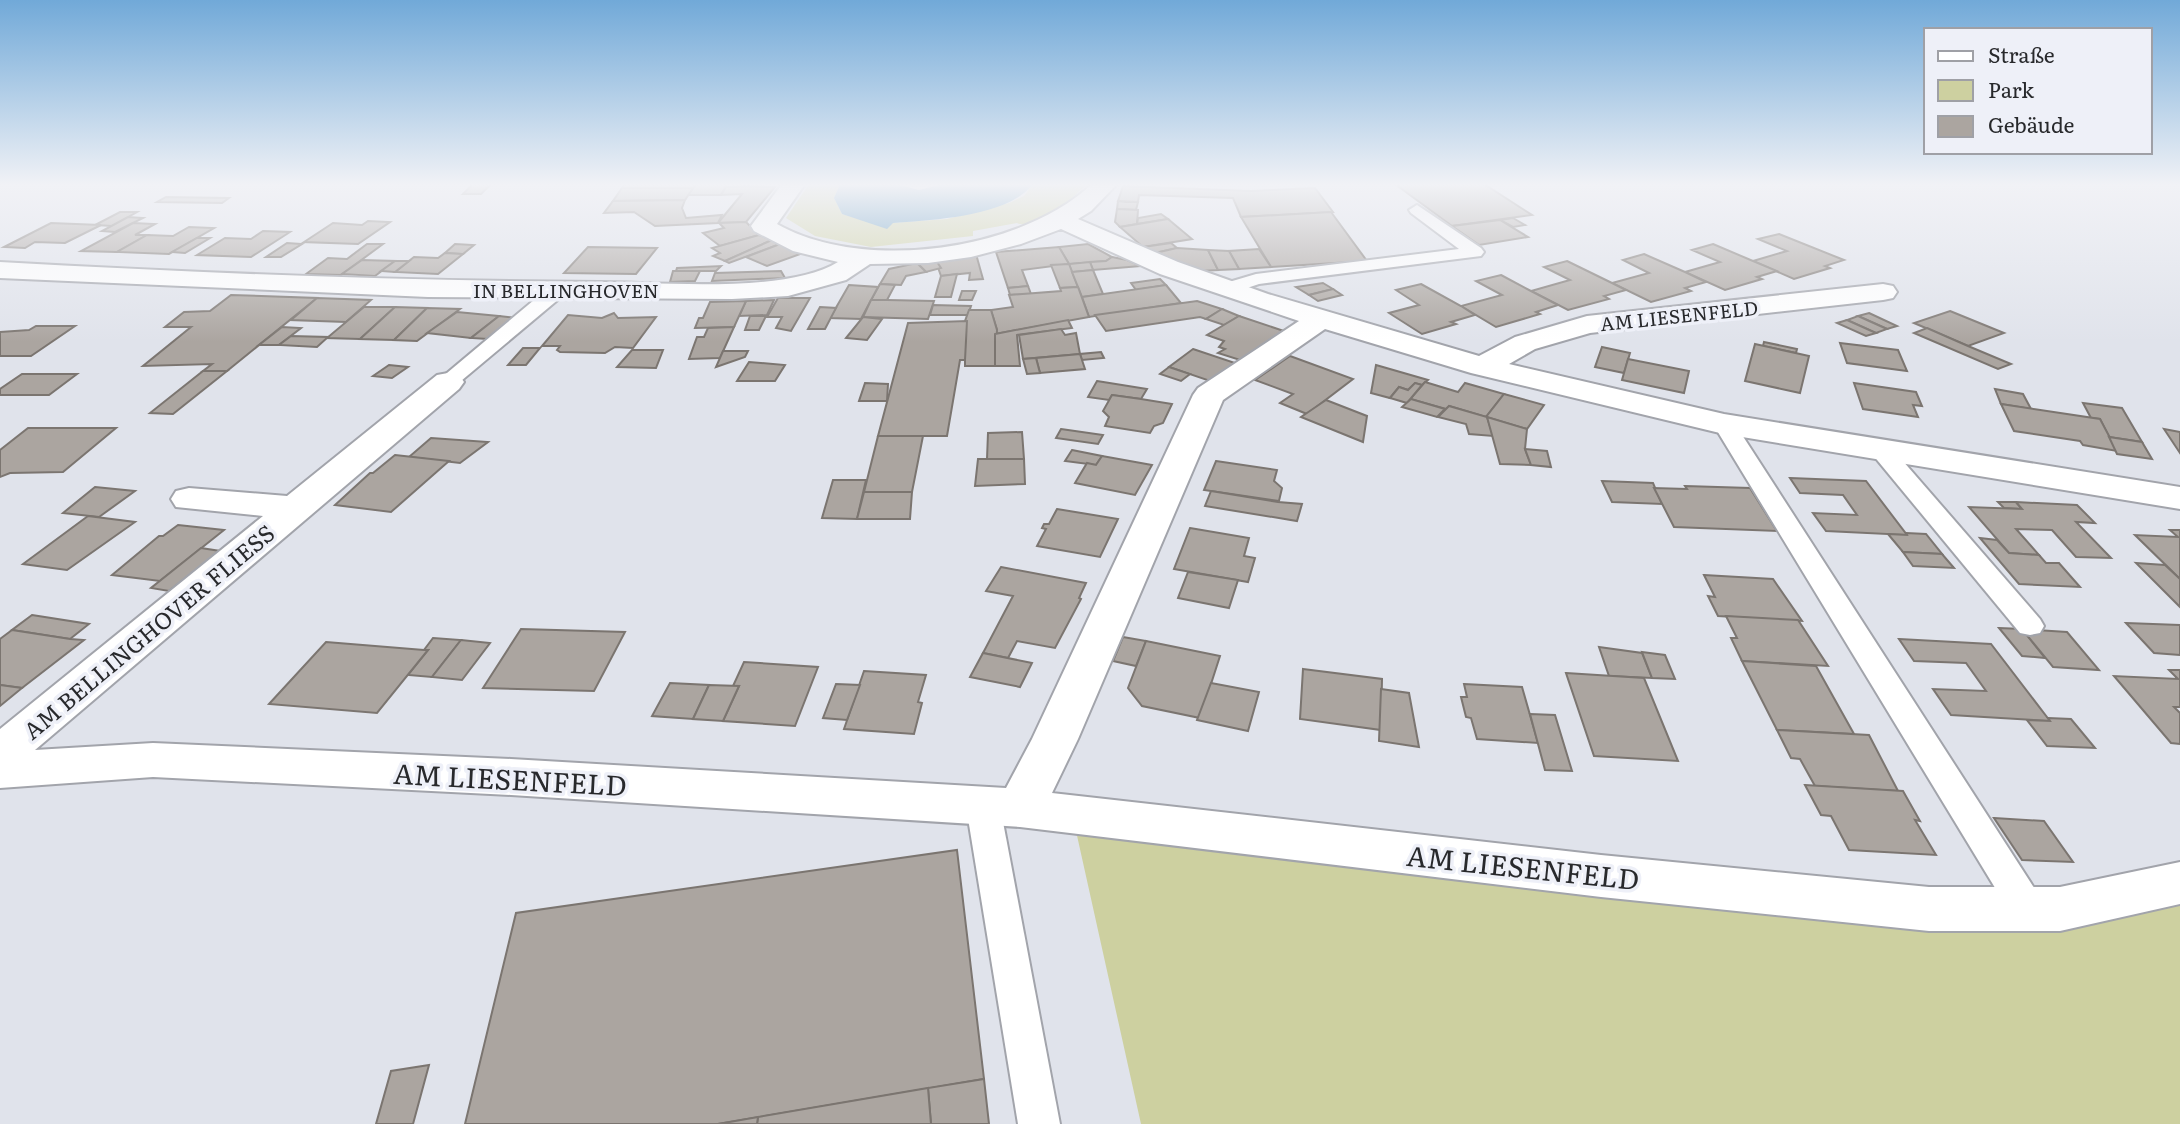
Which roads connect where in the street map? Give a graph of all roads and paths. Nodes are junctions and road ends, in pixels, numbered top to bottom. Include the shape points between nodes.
1 (779, 236) edge
2 (1024, 236) edge
3 (1098, 236) edge
4 (1454, 236) edge
5 (865, 256) junction
6 (0, 270) edge
7 (559, 289) junction
8 (1226, 289) junction
9 (1883, 292) dead end
10 (1321, 319) junction
11 (1482, 367) junction
12 (448, 382) joint
13 (1724, 424) junction
14 (1881, 450) junction
15 (2180, 498) edge
16 (189, 499) dead end
17 (296, 508) junction
18 (2030, 626) dead end
19 (0, 754) edge
20 (0, 770) edge
21 (1002, 807) junction
22 (2180, 883) edge
23 (2028, 908) junction
24 (1039, 1124) edge

1 - 5 street via 817,250
2 - 5 street via 965,249
3 - 8 street
4 - 8 lane via 1475,252 1256,279
5 - 7 street, IN BELLINGHOVEN via 837,274 788,288
6 - 7 street, IN BELLINGHOVEN via 386,288
7 - 12 lane, AM BELLINGHOVER FLIESS
8 - 10 street
9 - 11 street, AM LIESENFELD via 1587,325 1525,343
10 - 11 street
10 - 21 street via 1209,395 1055,739
11 - 13 street
12 - 17 street, AM BELLINGHOVER FLIESS
13 - 14 street
13 - 23 lane
14 - 15 street
14 - 18 lane
16 - 17 street, AM BELLINGHOVER FLIESS
17 - 19 street, AM BELLINGHOVER FLIESS
20 - 21 street, AM LIESENFELD via 153,760
21 - 23 street, AM LIESENFELD via 1929,909
21 - 24 lane
22 - 23 street, AM LIESENFELD via 2060,909

